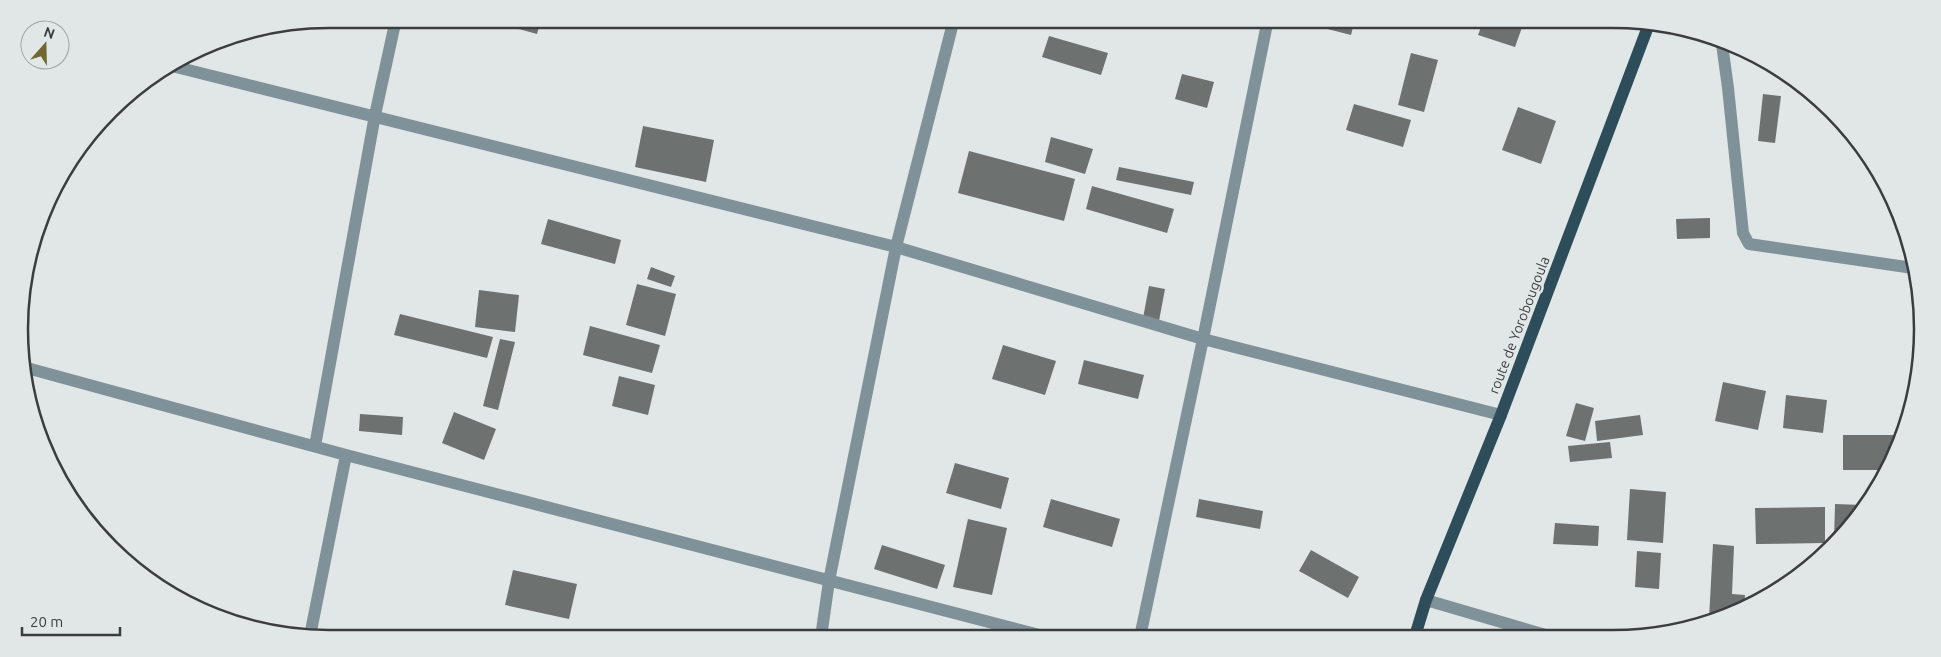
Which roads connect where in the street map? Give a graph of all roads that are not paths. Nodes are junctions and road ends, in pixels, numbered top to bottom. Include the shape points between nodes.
1 (394, 28) edge
2 (952, 28) edge
3 (1266, 28) edge
4 (1647, 29) edge
5 (1723, 48) edge
6 (179, 68) edge
7 (374, 116) junction
8 (896, 247) junction
9 (1907, 267) edge
10 (1203, 339) junction
11 (30, 369) edge
12 (1501, 415) junction
13 (315, 446) junction
14 (346, 455) junction
15 (830, 581) junction
16 (1426, 600) junction
17 (311, 629) edge
18 (822, 630) edge
19 (1020, 630) edge
20 (1141, 630) edge
21 (1417, 630) edge
22 (1528, 630) edge

1 - 7 street
2 - 8 street
3 - 10 street
4 - 12 main road, route de Yorobougoula
5 - 9 street via 1743,233 1749,244
6 - 7 street
7 - 8 street
7 - 13 street
8 - 10 street
8 - 15 street
10 - 12 street
10 - 20 street
11 - 13 street
12 - 16 main road, route de Yorobougoula
13 - 14 street
14 - 15 street
14 - 17 street
15 - 18 street
15 - 19 street
16 - 21 main road, route de Yorobougoula
16 - 22 street

